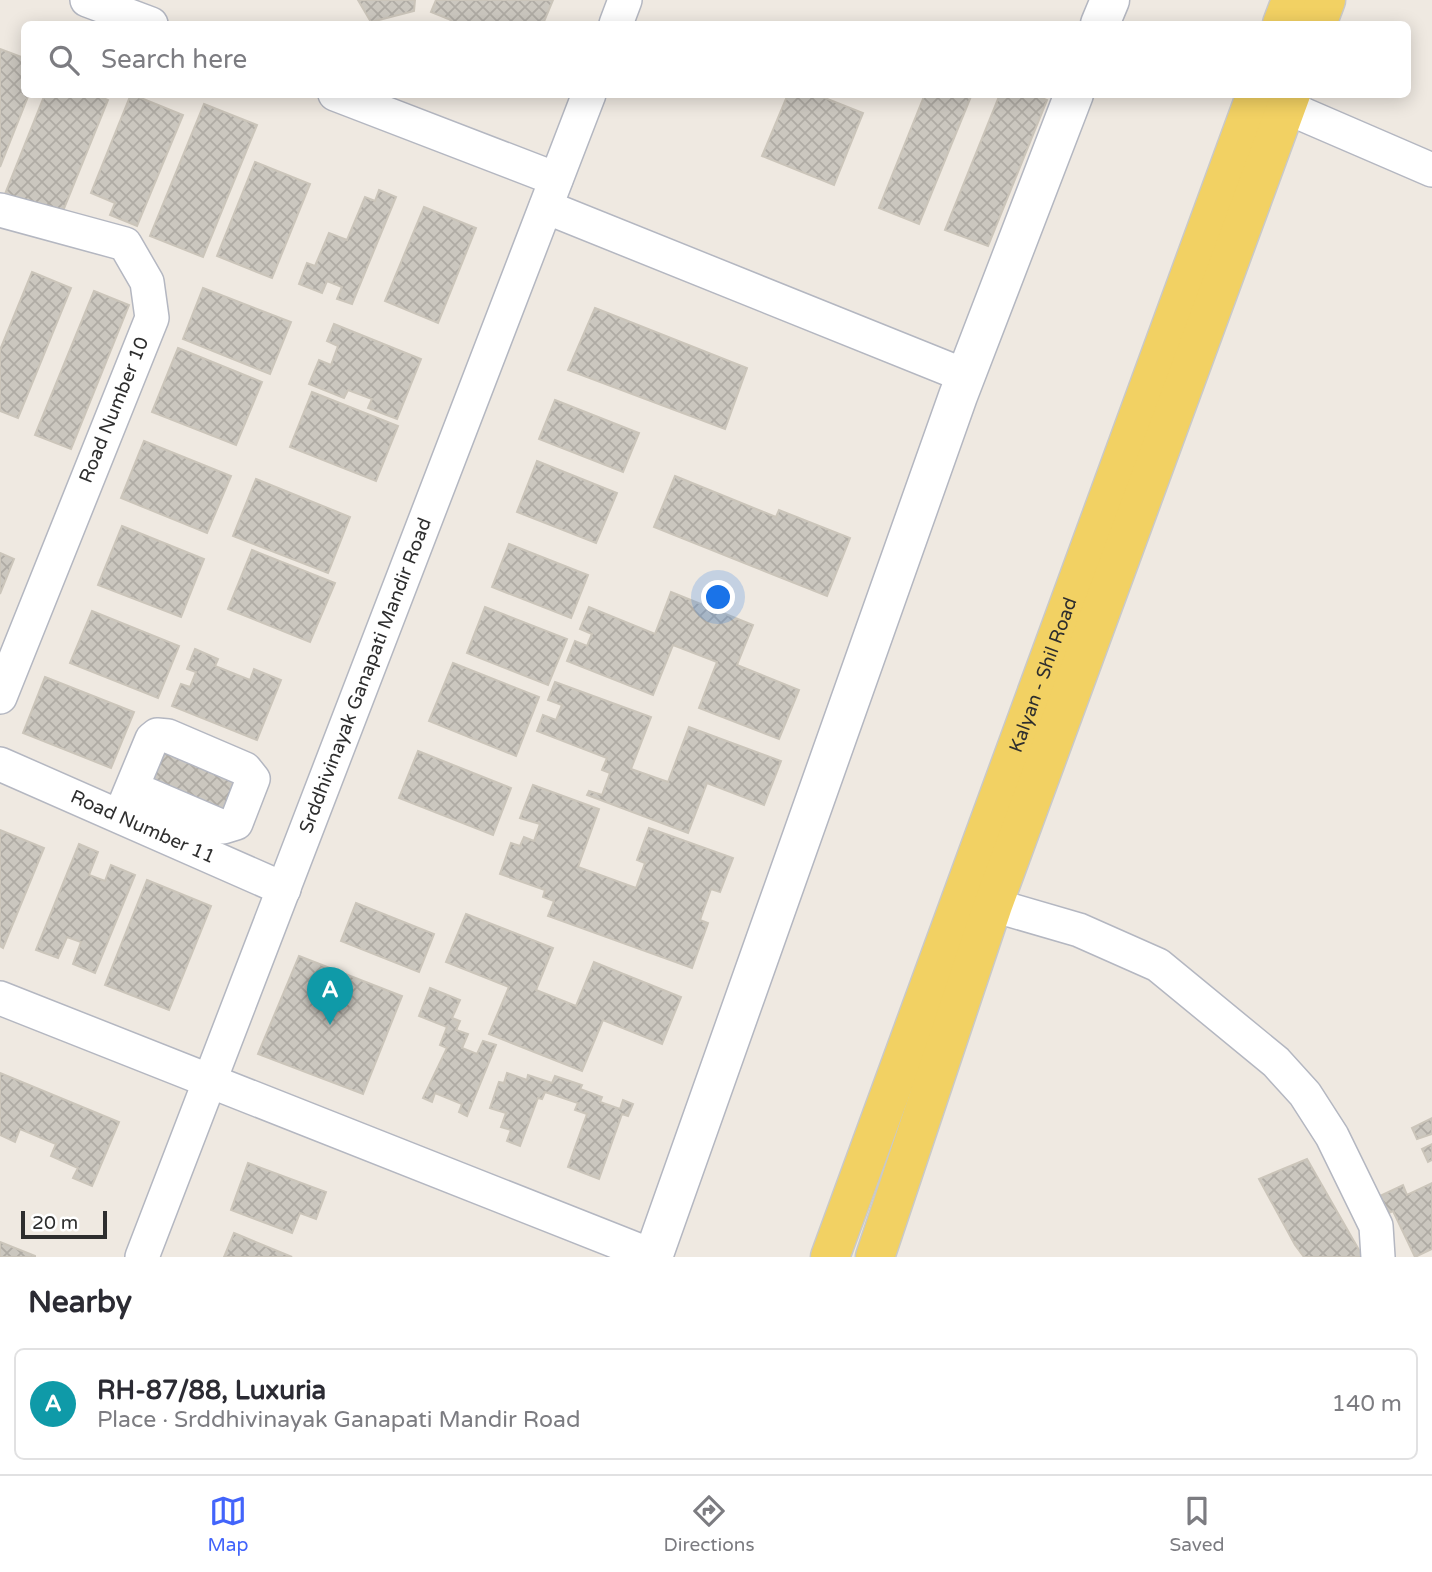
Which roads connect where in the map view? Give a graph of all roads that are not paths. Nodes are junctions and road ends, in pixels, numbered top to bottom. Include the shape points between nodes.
1 (87, 0) edge
2 (625, 0) edge
3 (1110, 0) edge
4 (1290, 0) edge
5 (1326, 0) edge
6 (143, 21) edge
7 (617, 21) edge
8 (1101, 21) edge
9 (1283, 21) edge
10 (1318, 21) edge
11 (344, 98) edge
12 (587, 98) edge
13 (1072, 98) edge
14 (1278, 99) edge
15 (1432, 170) edge
16 (551, 193) junction
17 (0, 210) edge
18 (966, 376) junction
19 (0, 697) edge
20 (0, 764) edge
21 (284, 889) junction
22 (993, 905) junction
23 (0, 998) edge
24 (208, 1082) junction
25 (653, 1256) edge
26 (142, 1257) edge
27 (830, 1257) edge
28 (875, 1257) edge
29 (1378, 1257) edge

1 - 6 street
2 - 7 street
3 - 8 street
4 - 9 main road
5 - 10 main road
11 - 16 street
12 - 16 street, Srddhivinayak Ganapati Mandir Road
13 - 18 street
14 - 15 street
14 - 22 main road, Kalyan - Shil Road
14 - 27 main road, Kalyan - Shil Road
16 - 18 street
16 - 21 street, Srddhivinayak Ganapati Mandir Road
17 - 19 street, Road Number 10 via 124,244 147,282 152,318
18 - 25 street
20 - 21 street, Road Number 11 via 126,802
21 - 24 street, Srddhivinayak Ganapati Mandir Road
22 - 28 main road, Kalyan - Shil Road
22 - 29 street via 1079,930 1158,965 1276,1062 1305,1094 1332,1136 1376,1226
23 - 24 street
24 - 25 street
24 - 26 street, Srddhivinayak Ganapati Mandir Road

